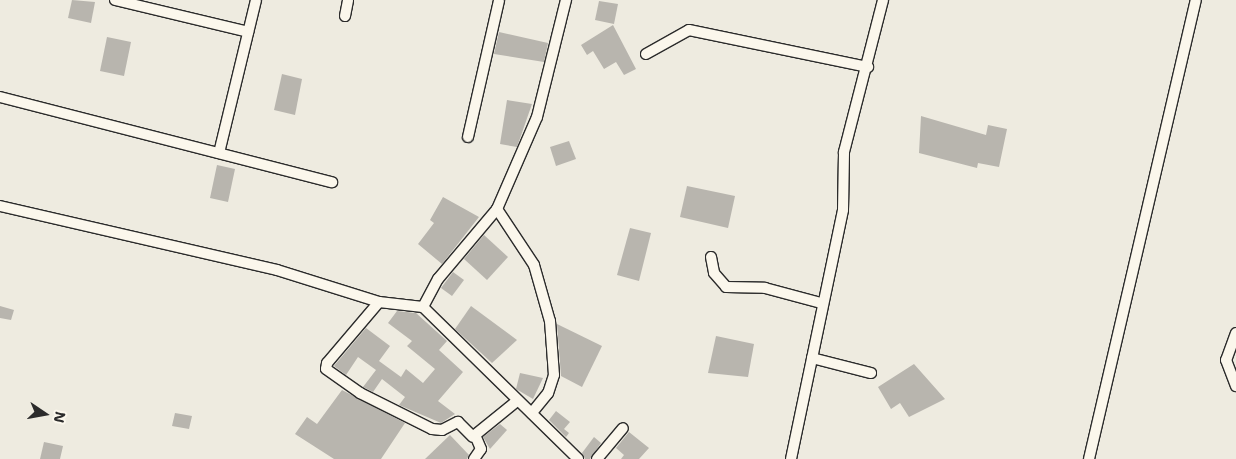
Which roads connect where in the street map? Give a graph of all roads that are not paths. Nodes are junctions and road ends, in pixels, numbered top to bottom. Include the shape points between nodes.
1 (115, 0) edge
2 (256, 0) edge
3 (348, 0) edge
4 (499, 0) edge
5 (566, 0) edge
6 (882, 0) edge
7 (1196, 0) edge
8 (345, 16) dead end
9 (248, 32) junction
10 (646, 54) dead end
11 (868, 67) junction
12 (0, 97) edge
13 (468, 137) dead end
14 (219, 153) junction
15 (332, 182) dead end
16 (0, 206) edge
17 (497, 209) junction
18 (711, 257) dead end
19 (379, 302) junction
20 (821, 303) junction
21 (423, 307) junction
22 (1236, 332) edge
23 (812, 358) junction
24 (871, 373) dead end
25 (1236, 386) edge
26 (518, 400) junction
27 (532, 413) junction
28 (623, 428) dead end
29 (474, 437) junction
30 (474, 459) edge
31 (578, 459) edge
32 (597, 459) edge
33 (791, 459) edge
34 (1089, 459) edge

1 - 9 street
2 - 9 street
3 - 8 street
4 - 13 street
5 - 17 street via 537,117
6 - 11 street
7 - 34 street
9 - 14 street
10 - 11 street via 689,30
11 - 20 street via 844,152 845,199
12 - 14 street
14 - 15 street
16 - 19 street via 277,270
17 - 21 street via 438,279
17 - 27 street via 534,265 550,321 554,374 548,393
18 - 20 street via 714,273 726,287 765,288
19 - 21 street
19 - 29 street via 327,362 326,369 360,393 432,429 442,430 458,422
20 - 23 street
21 - 26 street via 488,365
22 - 25 street via 1226,360
23 - 24 street
23 - 33 street
26 - 27 street
26 - 29 street
27 - 31 street
28 - 32 street
29 - 30 street via 481,449

